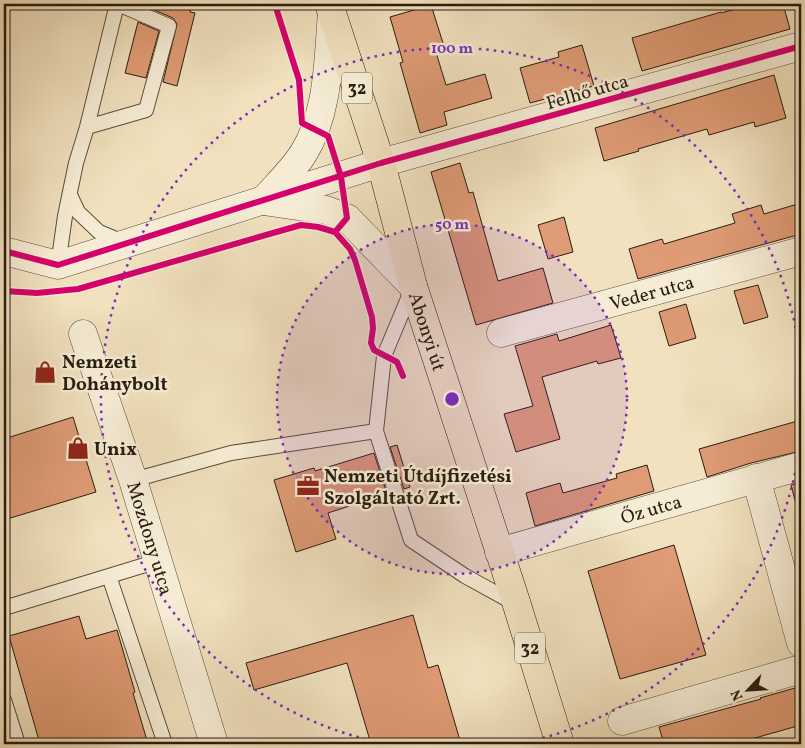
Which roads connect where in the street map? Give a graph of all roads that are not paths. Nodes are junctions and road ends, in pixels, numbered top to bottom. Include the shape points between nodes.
1 (118, 4) edge
2 (331, 8) edge
3 (801, 46) edge
4 (87, 127) junction
5 (381, 163) junction
6 (70, 195) junction
7 (263, 201) junction
8 (127, 243) junction
9 (801, 250) edge
10 (4, 252) edge
11 (58, 264) junction
12 (412, 286) junction
13 (502, 333) dead end
14 (83, 334) dead end
15 (376, 430) junction
16 (801, 466) edge
17 (756, 478) junction
18 (133, 480) junction
19 (499, 552) junction
20 (158, 561) junction
21 (109, 576) junction
22 (517, 605) junction
23 (4, 608) edge
24 (801, 643) edge
25 (801, 669) edge
26 (4, 700) edge
27 (622, 721) dead end
28 (18, 744) edge
29 (165, 744) edge
30 (214, 744) edge
31 (560, 744) edge

1 - 4 lane
1 - 4 lane via 169,26 146,110
2 - 5 main road, Abonyi út / 32
2 - 7 street via 325,92 314,130 302,155
3 - 5 street, Felhő utca
4 - 6 lane
5 - 7 street, Felhő utca
5 - 12 main road, Abonyi út / 32
6 - 8 lane via 78,212 99,232
6 - 11 lane
7 - 8 street, Felhő utca
7 - 12 street via 326,210 347,218
8 - 11 street, Felhő utca
9 - 13 street, Veder utca
10 - 11 street
12 - 15 lane via 384,356
12 - 19 main road, Abonyi út / 32
14 - 18 street, Mozdony utca
15 - 18 lane via 231,453
15 - 22 lane via 411,540
16 - 17 street, Őz utca
17 - 19 street, Őz utca
17 - 24 street
18 - 20 street, Mozdony utca
19 - 22 main road, Abonyi út / 32
20 - 21 lane
20 - 30 street, Mozdony utca
21 - 23 lane
21 - 29 lane
22 - 31 main road, Abonyi út / 32
25 - 27 street
26 - 28 lane

